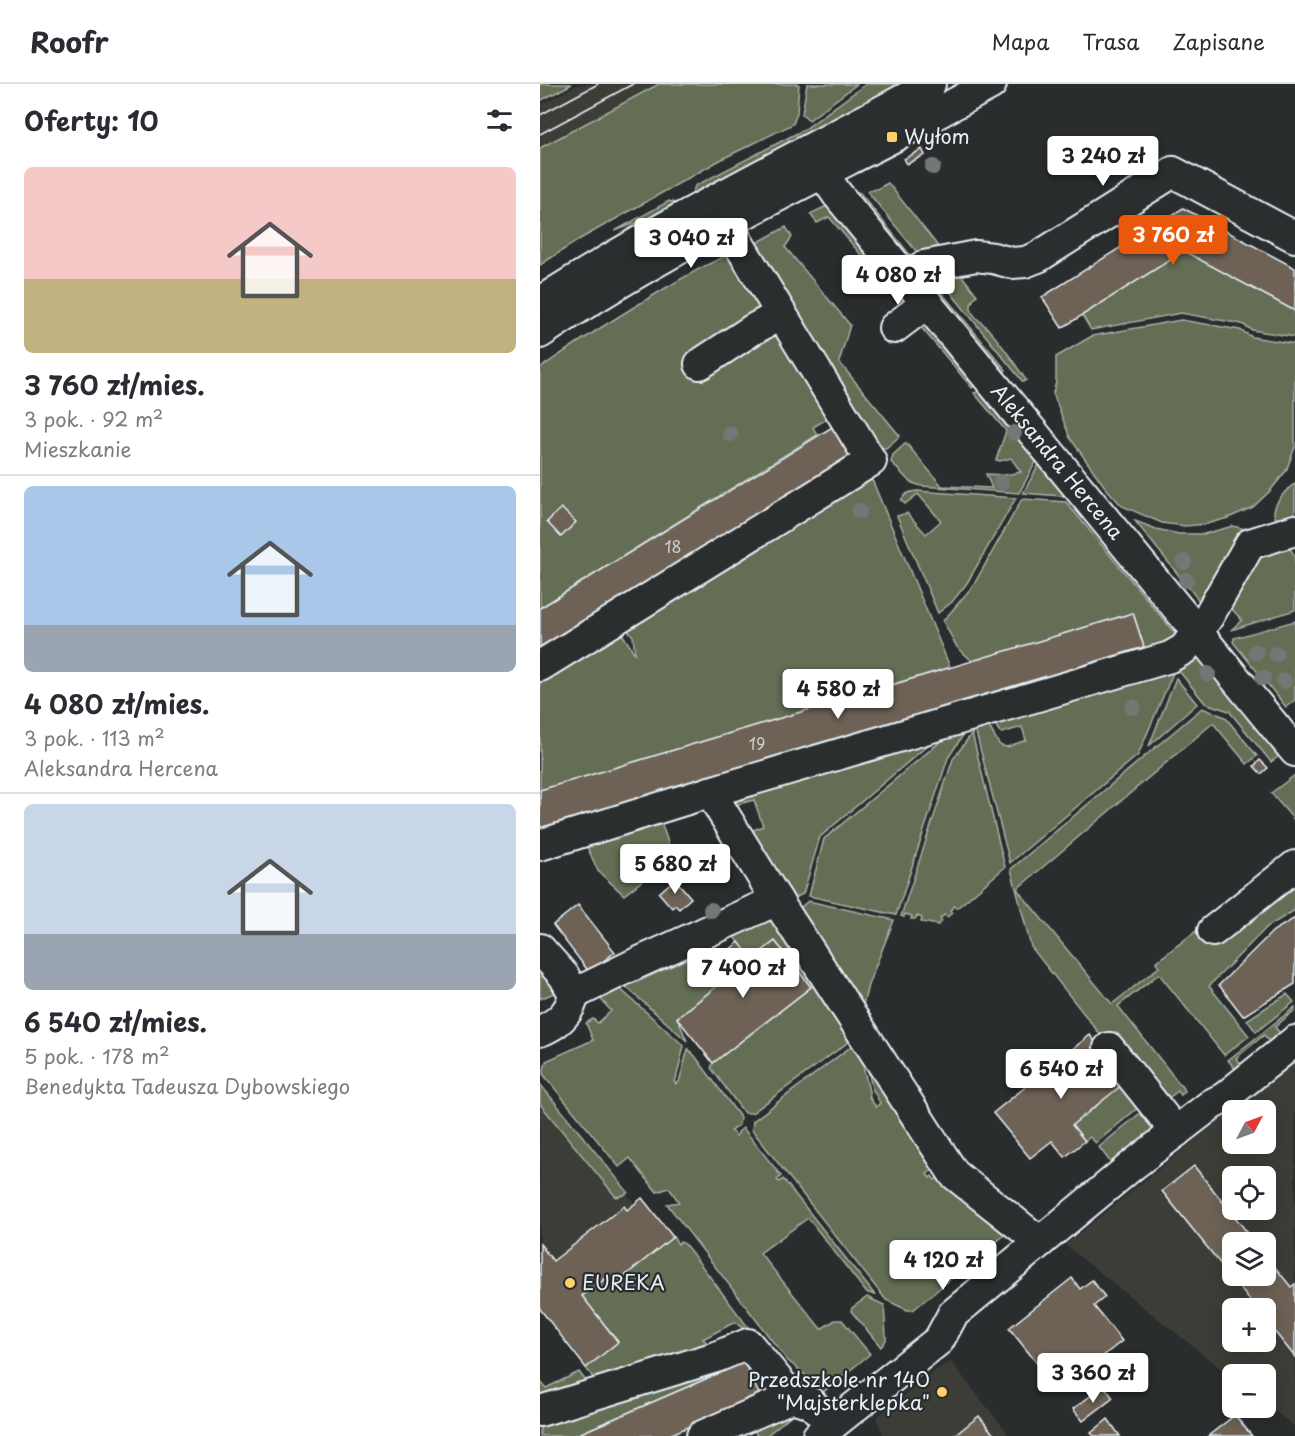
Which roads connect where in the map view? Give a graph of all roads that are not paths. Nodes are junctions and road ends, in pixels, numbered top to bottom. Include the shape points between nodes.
1 (930, 84) edge
2 (991, 84) edge
3 (815, 162) junction
4 (726, 222) junction
5 (1295, 237) edge
6 (906, 278) junction
7 (540, 302) edge
8 (927, 303) junction
9 (781, 314) junction
10 (894, 328) dead end
11 (540, 333) edge
12 (700, 363) dead end
13 (1295, 530) edge
14 (1197, 632) junction
15 (540, 666) edge
16 (1295, 750) edge
17 (710, 792) junction
18 (540, 844) edge
19 (1295, 866) edge
20 (777, 900) junction
21 (1213, 932) dead end
22 (540, 949) edge
23 (574, 994) junction
24 (540, 1031) edge
25 (1295, 1041) edge
26 (1109, 1048) dead end
27 (1176, 1132) junction
28 (1040, 1242) junction
29 (792, 1397) junction
30 (540, 1411) edge
31 (835, 1429) edge
32 (702, 1436) edge

1 - 3 street
2 - 3 street via 892,137
3 - 4 street
3 - 6 street, Aleksandra Hercena
3 - 7 street via 666,226
4 - 9 street
4 - 11 street
5 - 6 street via 1173,172 1038,257 1012,263 976,256 924,266
6 - 8 street, Aleksandra Hercena
8 - 10 street
8 - 14 street, Aleksandra Hercena
9 - 12 street
9 - 15 street via 871,461
13 - 14 street via 1250,544
14 - 16 street, Aleksandra Hercena
14 - 17 street via 1184,649 1170,657
17 - 18 street
17 - 20 street
19 - 21 street
20 - 23 street
20 - 28 street via 954,1174
22 - 23 street
23 - 24 street via 561,1020
25 - 27 street
26 - 27 street
27 - 28 street
28 - 31 street via 953,1314 939,1340
29 - 30 street via 748,1344
29 - 31 street via 811,1403
29 - 32 street

